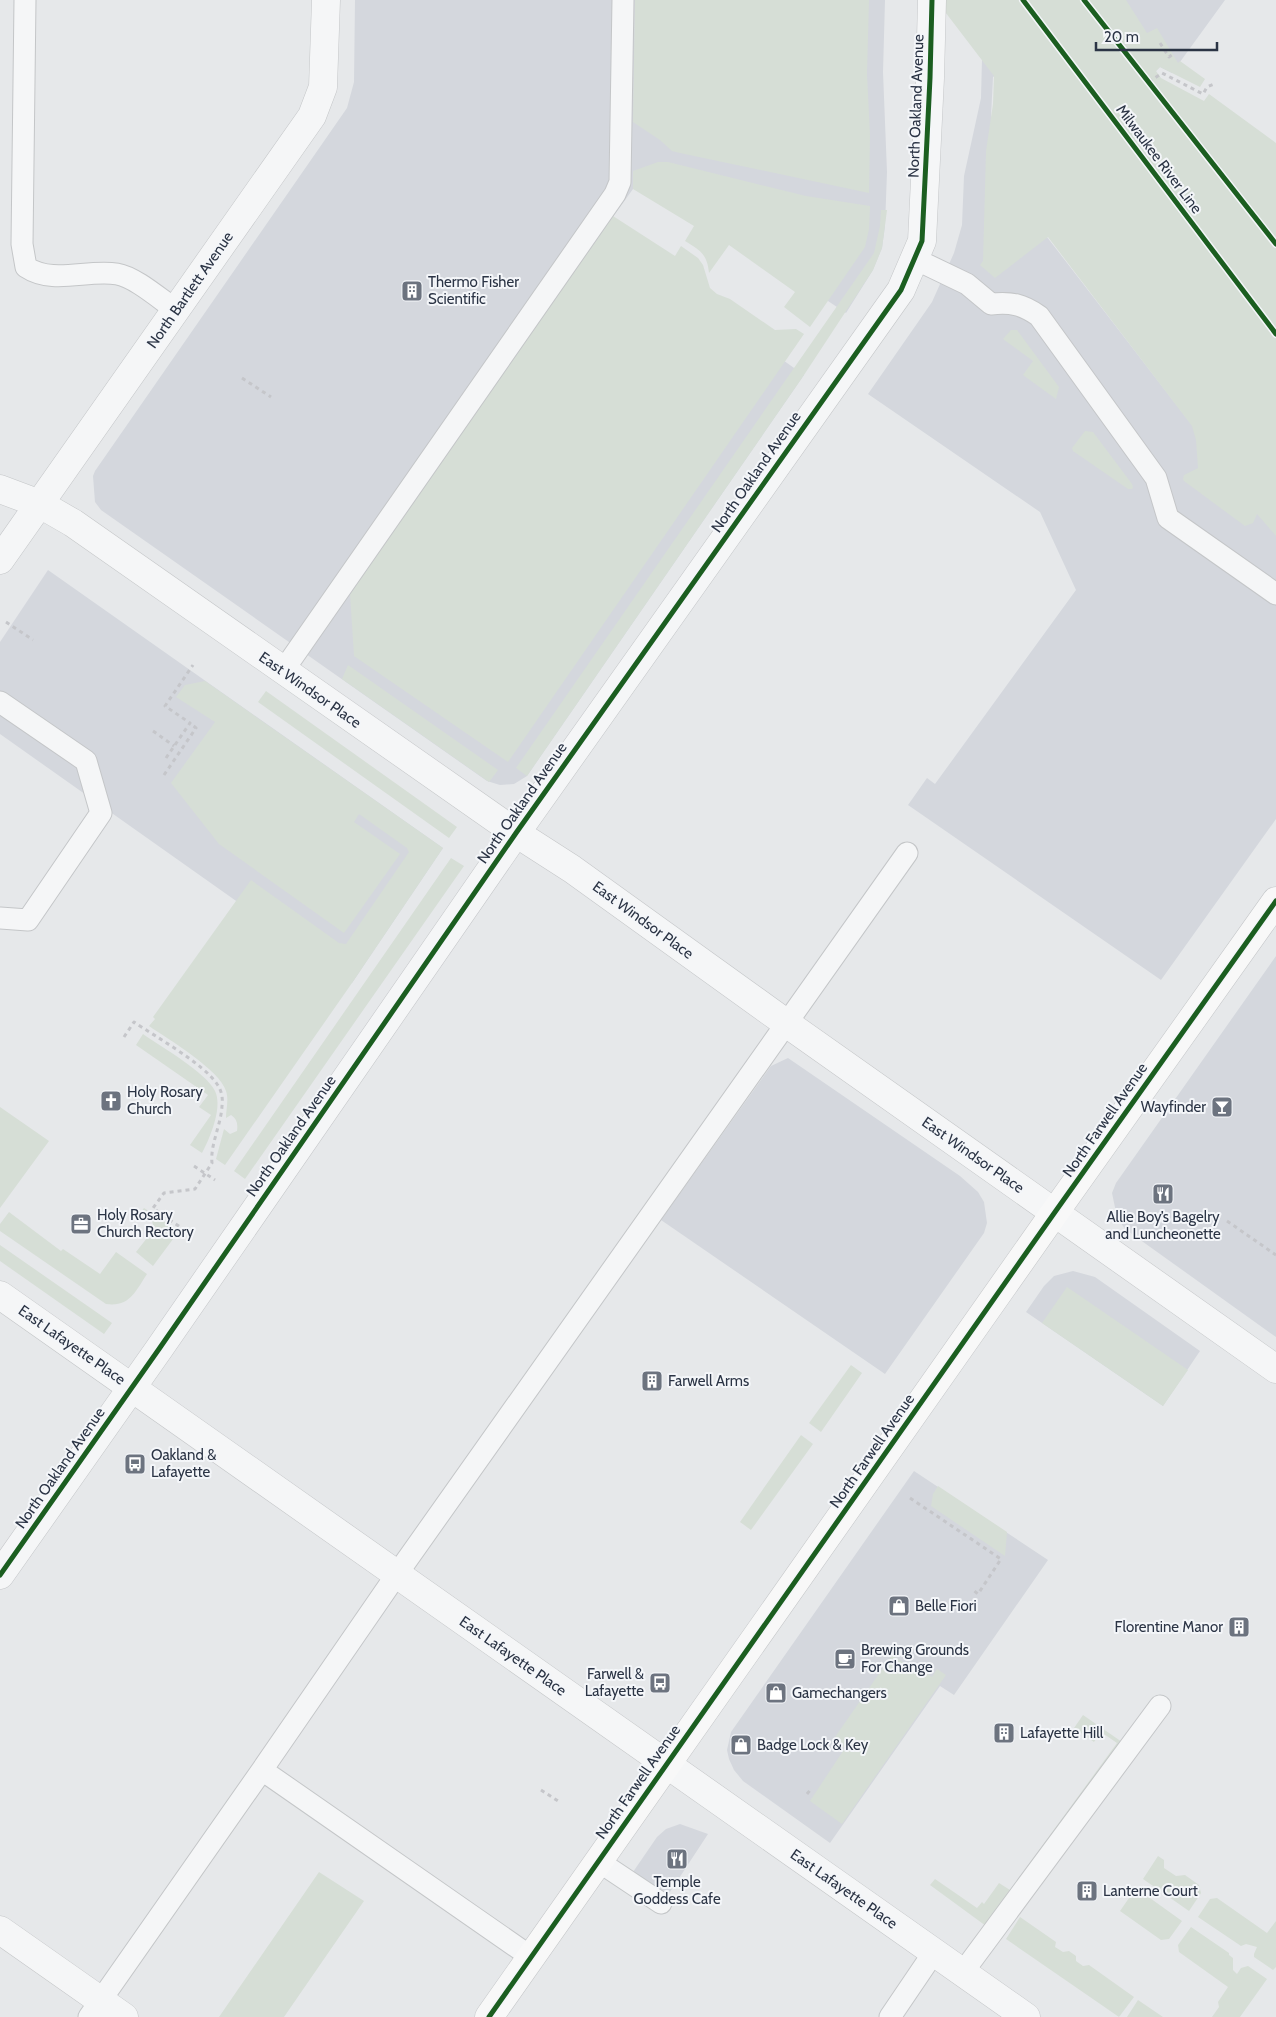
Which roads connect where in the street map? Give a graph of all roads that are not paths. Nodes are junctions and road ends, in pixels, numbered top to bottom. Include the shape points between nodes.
1 (25, 0) edge
2 (326, 0) edge
3 (623, 0) edge
4 (932, 0) edge
5 (915, 259) junction
6 (176, 310) junction
7 (0, 490) edge
8 (40, 504) junction
9 (0, 560) edge
10 (1276, 594) edge
11 (283, 670) junction
12 (0, 702) edge
13 (516, 833) junction
14 (907, 853) dead end
15 (1276, 901) edge
16 (0, 918) edge
17 (786, 1023) junction
18 (1055, 1212) junction
19 (0, 1295) edge
20 (1276, 1369) edge
21 (132, 1388) junction
22 (397, 1574) junction
23 (0, 1575) edge
24 (1160, 1706) dead end
25 (666, 1764) junction
26 (262, 1770) junction
27 (598, 1861) junction
28 (661, 1903) dead end
29 (0, 1930) edge
30 (934, 1952) junction
31 (531, 1957) junction
32 (963, 1972) junction
33 (95, 2008) edge
34 (124, 2017) edge
35 (490, 2017) edge
36 (890, 2017) edge
37 (1026, 2017) edge

1 - 6 lane via 22,244 26,267 35,273 51,276 116,274 129,278
2 - 6 street, North Bartlett Avenue via 323,87 312,116
3 - 11 lane via 620,182 615,194
4 - 5 street, North Oakland Avenue via 924,218 922,241
5 - 10 lane via 967,284 991,304 1006,302 1026,306 1039,316 1156,478 1168,518
5 - 13 street, North Oakland Avenue via 901,290
6 - 8 street, North Bartlett Avenue
7 - 8 street, East Windsor Place
8 - 9 street, North Bartlett Avenue
8 - 11 street, East Windsor Place via 73,523
11 - 13 street, East Windsor Place
12 - 16 lane via 86,761 101,813 28,920
13 - 17 street, East Windsor Place
13 - 21 street, North Oakland Avenue
14 - 17 lane
15 - 18 main road, North Farwell Avenue
17 - 18 street, East Windsor Place
17 - 22 lane
18 - 20 street, East Windsor Place
18 - 25 main road, North Farwell Avenue
19 - 21 street, East Lafayette Place
21 - 22 street, East Lafayette Place
21 - 23 street, North Oakland Avenue
22 - 25 street, East Lafayette Place
22 - 26 lane
24 - 32 lane
25 - 27 main road, North Farwell Avenue
25 - 30 street, East Lafayette Place
26 - 31 lane
26 - 33 lane
27 - 28 lane
27 - 31 main road, North Farwell Avenue
29 - 33 street
30 - 32 street, East Lafayette Place
30 - 36 lane
31 - 35 main road, North Farwell Avenue
32 - 37 street, East Lafayette Place
33 - 34 street

